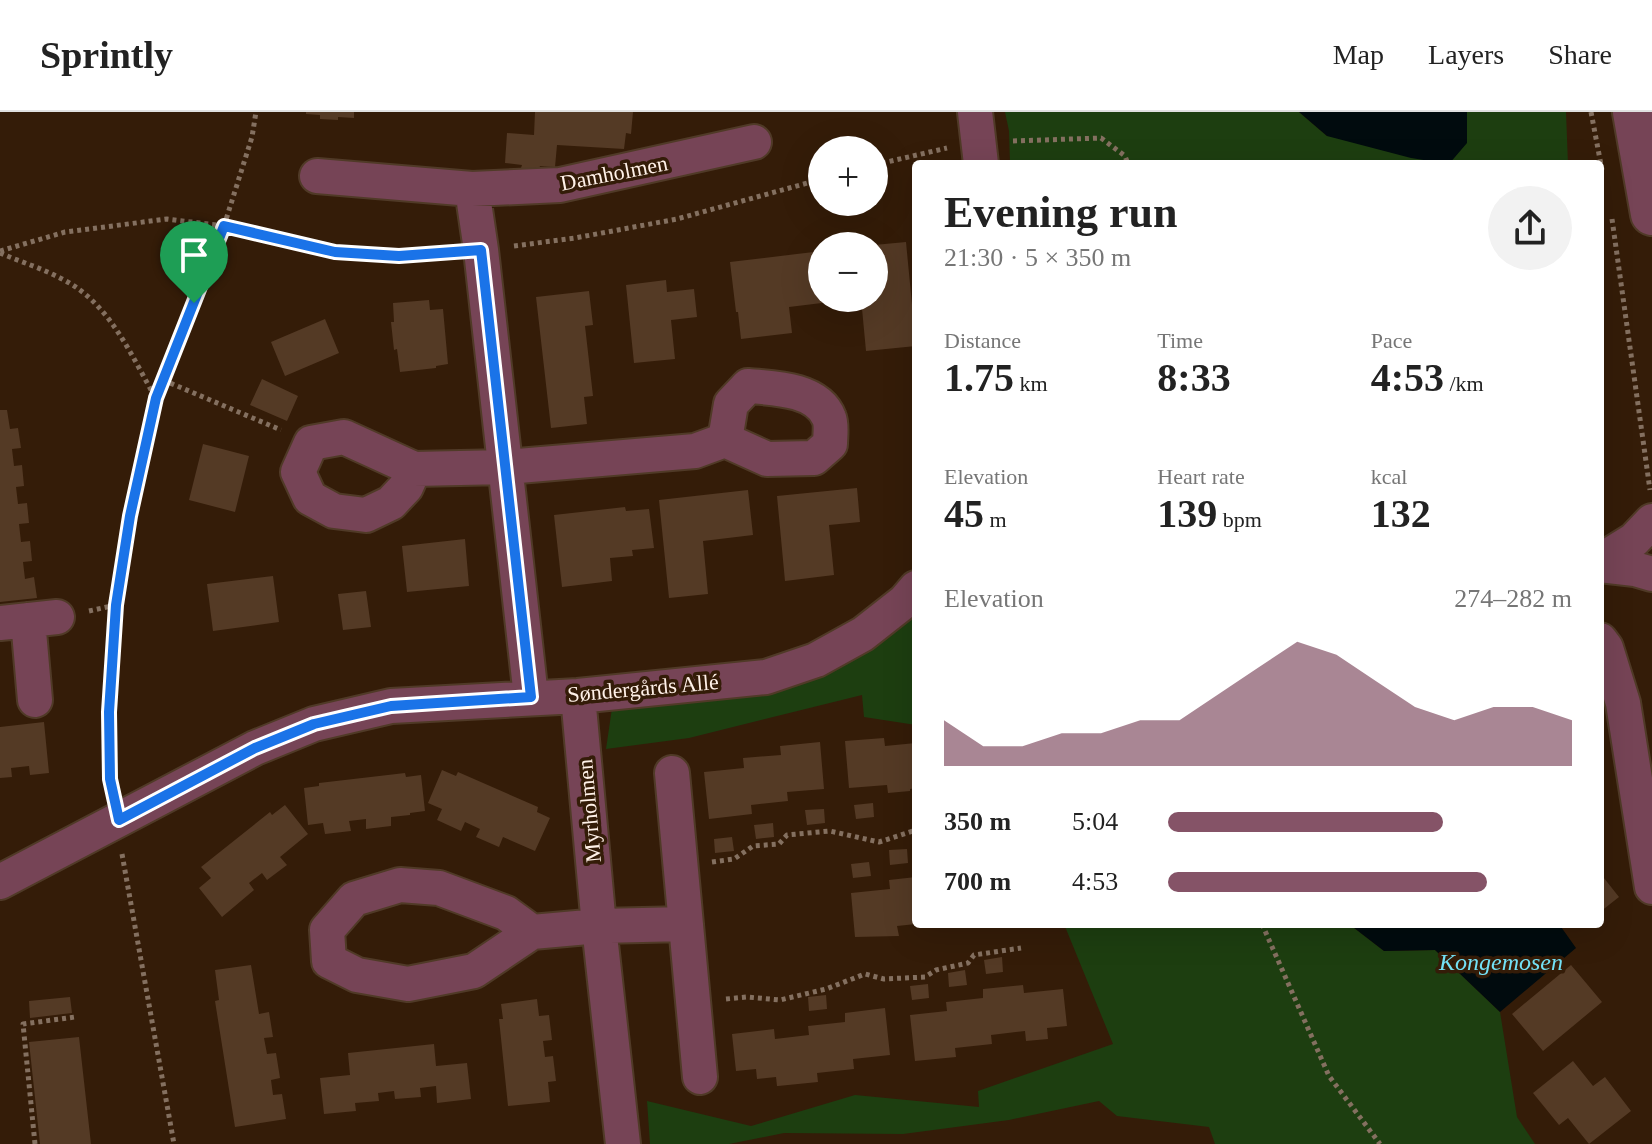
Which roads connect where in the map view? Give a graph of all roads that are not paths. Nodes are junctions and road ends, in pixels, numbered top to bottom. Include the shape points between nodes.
1 (1634, 112) edge
2 (754, 142) dead end
3 (317, 176) dead end
4 (472, 189) junction
5 (1652, 214) edge
6 (725, 440) dead end
7 (506, 467) junction
8 (414, 469) junction
9 (1651, 505) edge
10 (1604, 560) edge
11 (1604, 564) edge
12 (1652, 574) edge
13 (912, 593) edge
14 (28, 620) edge
15 (1604, 645) edge
16 (578, 696) junction
17 (531, 697) junction
18 (35, 700) dead end
19 (672, 773) dead end
20 (0, 882) edge
21 (1652, 887) edge
22 (686, 924) junction
23 (599, 926) junction
24 (532, 932) junction
25 (700, 1077) dead end
26 (623, 1144) edge

1 - 5 street
2 - 4 street, Damholmen via 560,185
3 - 4 street, Damholmen
4 - 7 street
6 - 7 street via 695,451
7 - 8 street
7 - 17 street
8 - 8 street via 391,503 366,515 334,511 310,498 298,472 311,443 344,437
9 - 10 street via 1634,540
11 - 12 street
13 - 16 street, Søndergårds Allé via 863,634 816,660 766,677
14 - 18 street
15 - 21 street via 1623,703
16 - 17 street, Søndergårds Allé
16 - 23 street, Myrholmen
17 - 20 street, Søndergårds Allé via 391,706 314,724 255,748
19 - 22 street
22 - 23 street
22 - 25 street
23 - 24 street
23 - 26 street, Myrholmen
24 - 24 street via 474,971 408,984 357,975 329,961 327,930 354,899 400,885 439,888 506,913

